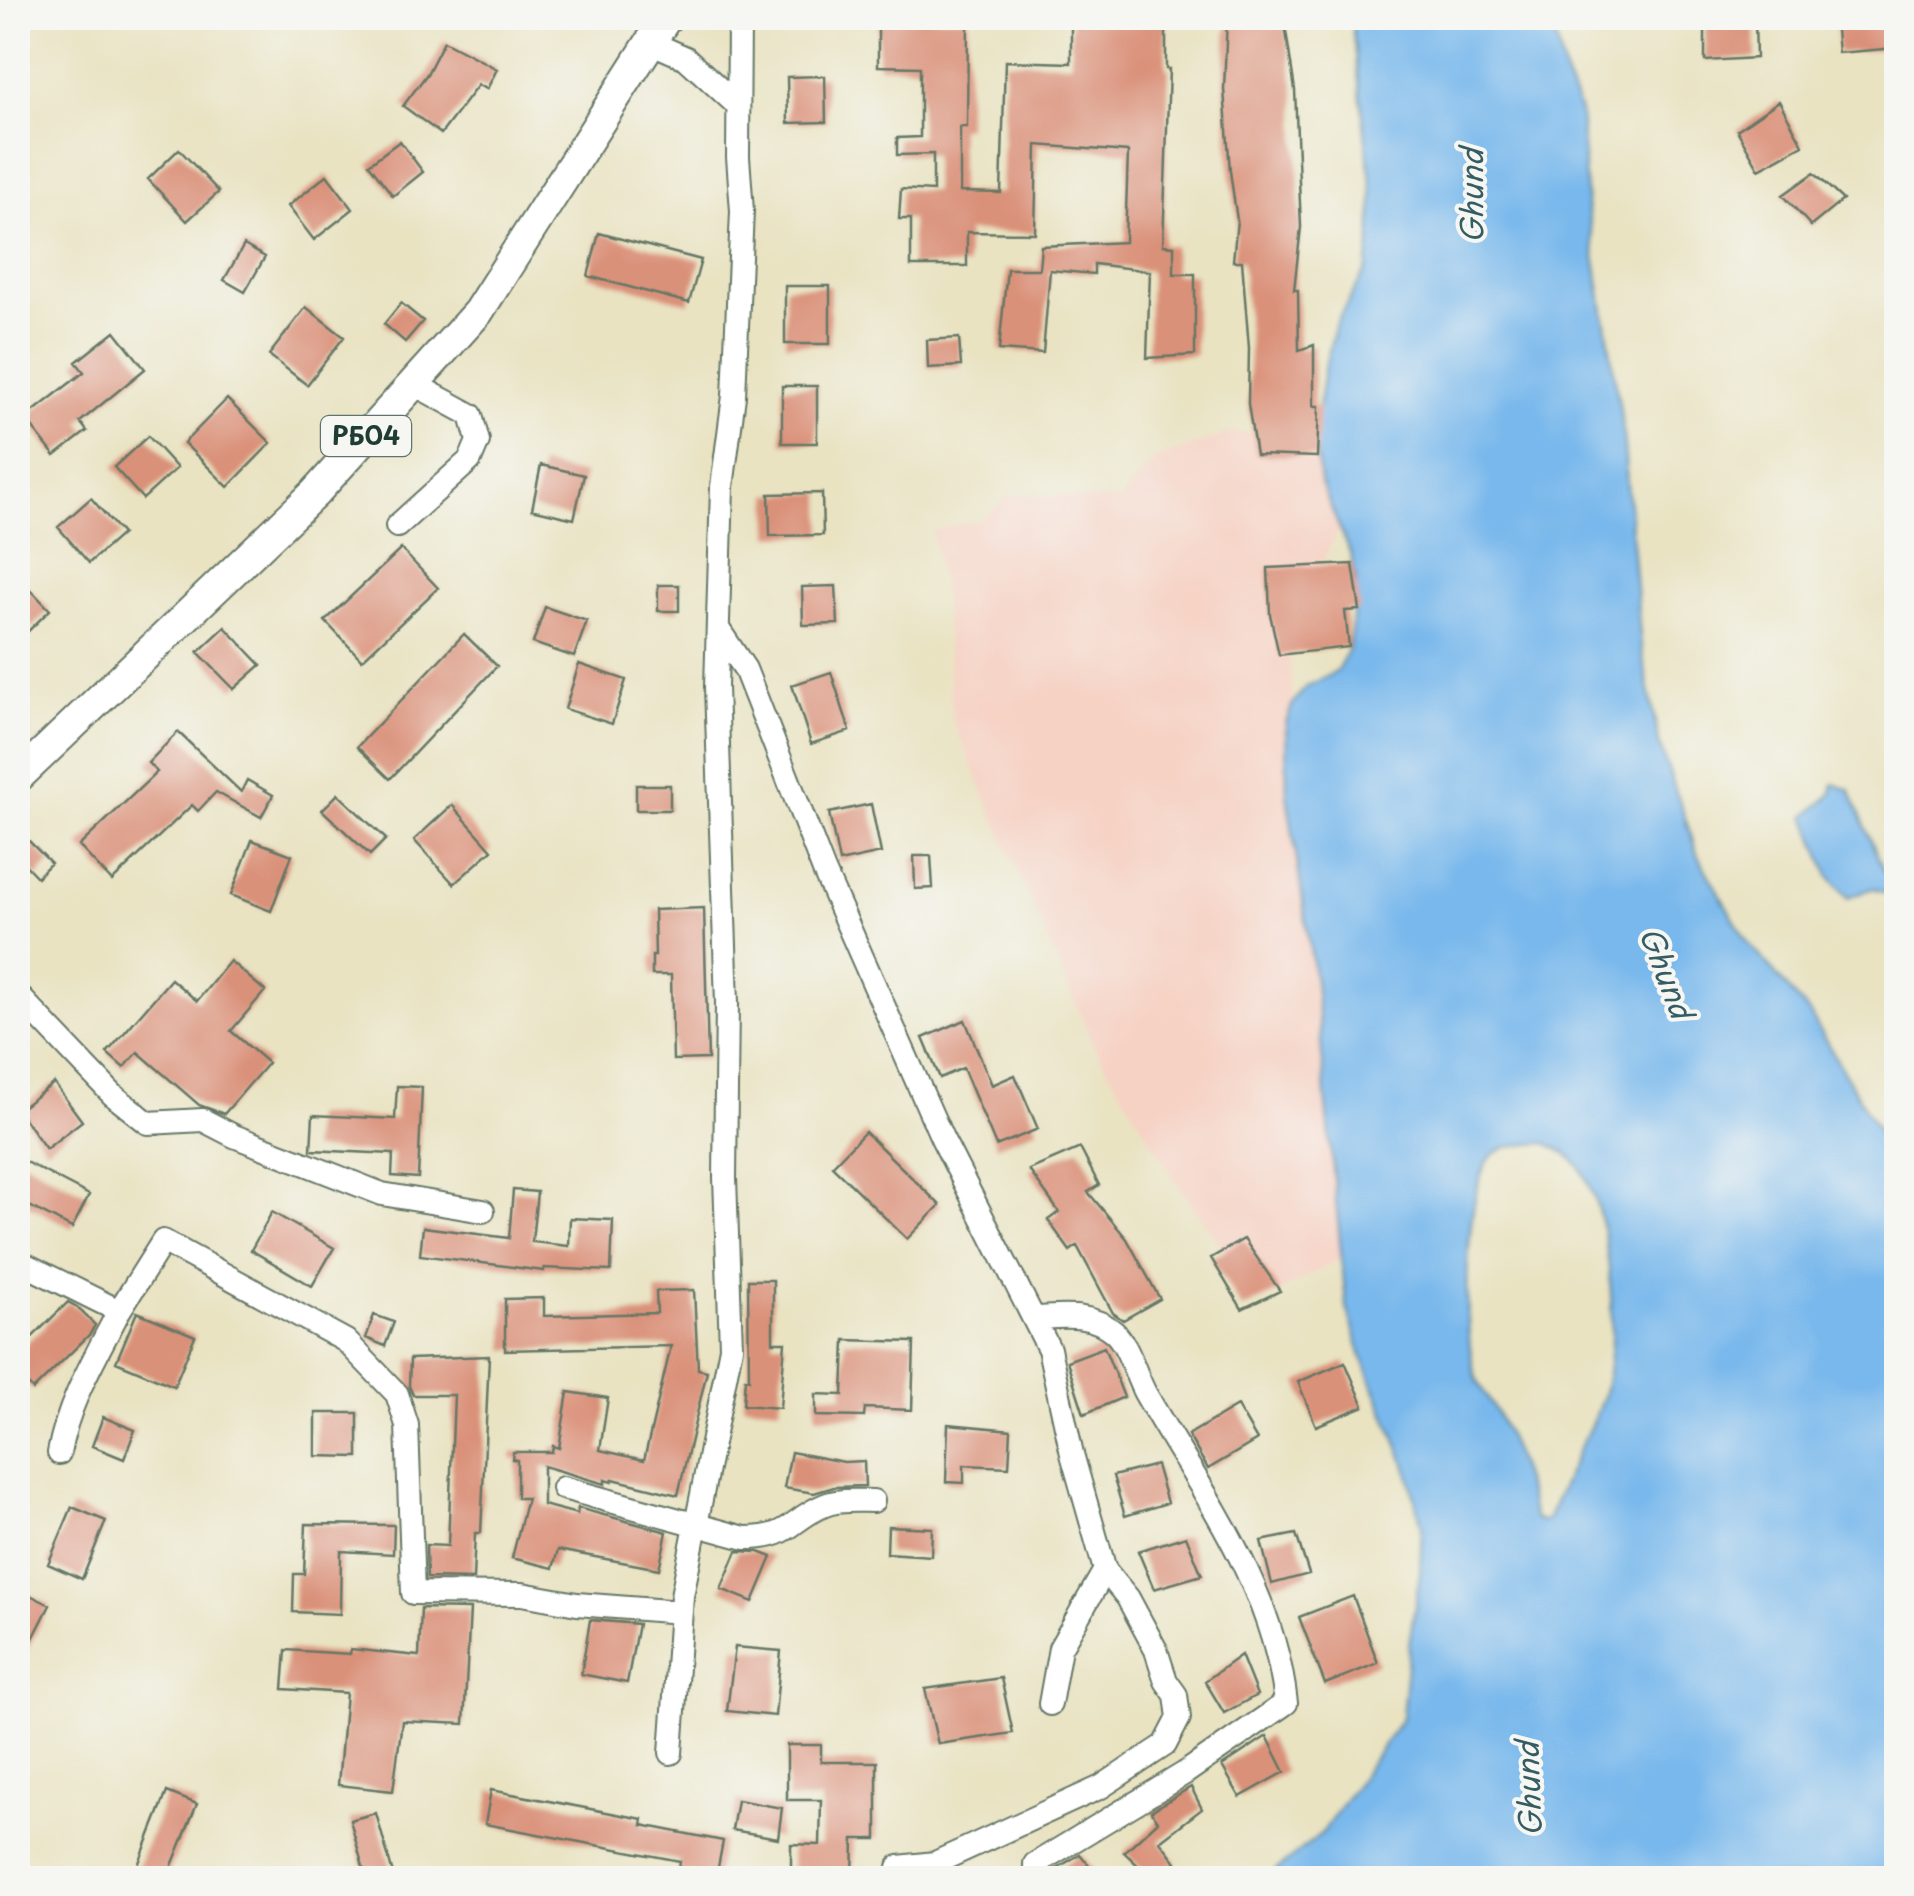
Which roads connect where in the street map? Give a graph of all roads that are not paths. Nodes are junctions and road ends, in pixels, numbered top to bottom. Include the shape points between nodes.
1 (739, 18) edge
2 (659, 30) edge
3 (738, 106) junction
4 (414, 384) junction
5 (396, 526) dead end
6 (719, 630) junction
7 (18, 777) edge
8 (18, 995) edge
9 (483, 1210) dead end
10 (18, 1261) edge
11 (119, 1311) junction
12 (1034, 1318) junction
13 (59, 1453) dead end
14 (563, 1488) dead end
15 (873, 1500) dead end
16 (696, 1526) junction
17 (1105, 1570) junction
18 (681, 1612) junction
19 (1050, 1704) dead end
20 (671, 1753) dead end
21 (1034, 1864) dead end
22 (899, 1867) dead end

1 - 3 street
2 - 3 street
2 - 4 main road, РБ04 via 478,312
3 - 6 street via 742,211
4 - 5 street via 470,415 478,441 470,460
4 - 7 main road, РБ04 via 315,493
6 - 12 street via 745,669 824,871 942,1138
6 - 16 street via 731,1347
8 - 9 street via 148,1123 203,1120 382,1194
10 - 11 street
11 - 13 street via 85,1376
11 - 18 street via 163,1242 360,1354 397,1394 407,1425 413,1593 522,1594
12 - 17 street via 1048,1349
12 - 21 street via 1093,1318 1117,1335 1254,1582 1286,1703
14 - 16 street
15 - 16 street via 828,1503 787,1532 766,1538
16 - 18 street
17 - 19 street via 1060,1648
17 - 22 street via 1128,1598 1176,1695 1180,1718 1165,1745 1048,1812 936,1862
18 - 20 street

